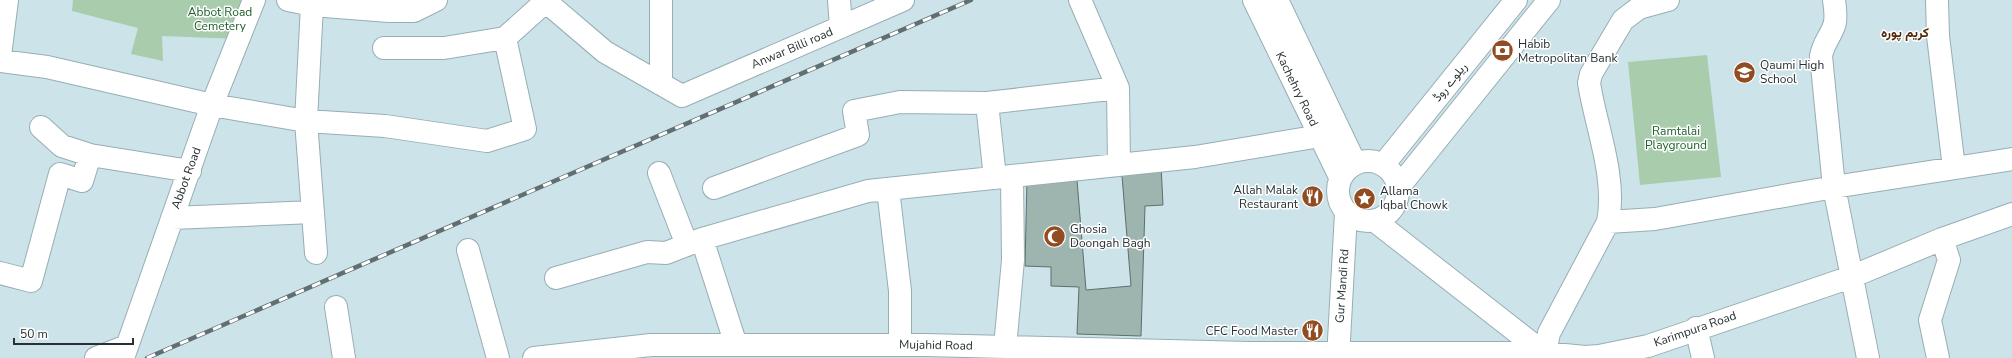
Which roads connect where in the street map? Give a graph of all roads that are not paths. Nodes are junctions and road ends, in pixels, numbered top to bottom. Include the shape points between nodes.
1 (7, 0) edge
2 (254, 0) edge
3 (288, 0) edge
4 (436, 0) edge
5 (661, 0) edge
6 (839, 0) edge
7 (903, 0) edge
8 (1080, 0) edge
9 (1254, 0) edge
10 (1277, 0) edge
11 (1516, 0) edge
12 (1549, 0) edge
13 (1668, 0) edge
14 (1834, 0) edge
15 (1937, 0) edge
16 (545, 1) edge
17 (312, 5) junction
18 (841, 27) junction
19 (506, 38) junction
20 (384, 48) dead end
21 (0, 56) edge
22 (0, 61) edge
23 (661, 84) junction
24 (1118, 88) junction
25 (987, 103) junction
26 (212, 105) junction
27 (306, 121) junction
28 (41, 127) dead end
29 (1320, 136) junction
30 (90, 155) junction
31 (2012, 159) edge
32 (1119, 165) junction
33 (1383, 165) junction
34 (1954, 168) junction
35 (1347, 170) junction
36 (190, 171) junction
37 (659, 173) dead end
38 (1004, 177) junction
39 (1834, 187) junction
40 (714, 188) dead end
41 (1398, 188) junction
42 (888, 189) junction
43 (313, 212) junction
44 (1346, 213) junction
45 (2012, 214) edge
46 (172, 218) junction
47 (1375, 221) junction
48 (1608, 222) junction
49 (1942, 239) junction
50 (694, 242) junction
51 (468, 250) dead end
52 (316, 253) dead end
53 (0, 273) edge
54 (1851, 277) junction
55 (556, 278) dead end
56 (336, 307) dead end
57 (1696, 328) junction
58 (736, 345) junction
59 (900, 345) junction
60 (1005, 347) junction
61 (125, 352) edge
62 (651, 352) edge
63 (770, 352) edge
64 (1250, 356) edge
65 (1338, 356) edge
66 (1544, 356) edge
67 (96, 358) edge
68 (344, 358) edge
69 (498, 358) edge
70 (534, 358) edge
71 (1703, 358) edge
72 (1868, 358) edge
73 (1938, 358) edge

1 - 21 street
2 - 26 street, Abbot Road
3 - 17 street
4 - 17 street via 414,11
5 - 23 street
6 - 18 street
7 - 18 street, Anwar Billi road
8 - 24 street
9 - 29 street, Kachehry Road
10 - 35 street, Kachehry Road
11 - 33 street, ریلوے روڈ
12 - 41 street
13 - 48 street via 1639,8 1623,20 1591,74 1590,94 1610,186
14 - 39 street via 1836,18 1822,47 1821,56
15 - 34 street via 1938,36
16 - 19 street
16 - 23 street via 605,52
17 - 27 street
18 - 23 street, Anwar Billi road via 682,96
19 - 20 street via 444,48
19 - 27 street via 525,129 487,141 385,126
22 - 26 street via 47,67
24 - 25 street
24 - 32 street
25 - 38 street
25 - 40 street via 900,102 854,111 858,135
26 - 27 street
26 - 36 street, Abbot Road
27 - 43 street
28 - 30 street via 62,146
29 - 32 street via 1195,157
29 - 35 street, Kachehry Road
30 - 36 street
30 - 53 street via 82,181 60,174 31,281
31 - 34 street
32 - 38 street
33 - 35 street via 1374,161 1364,161
33 - 41 street via 1391,172
34 - 39 street
35 - 44 street via 1337,196
36 - 46 street, Abbot Road
37 - 50 street
38 - 42 street
38 - 60 street via 1013,260
39 - 48 street via 1655,219
39 - 54 street
41 - 47 street via 1397,200 1392,210
42 - 50 street via 868,191
42 - 59 street via 900,291
43 - 46 street
43 - 52 street
44 - 47 street via 1360,220
44 - 65 street, Gur Mandi Rd
45 - 49 street, Karimpura Road
46 - 61 street, Abbot Road
47 - 66 street
48 - 66 street via 1549,333
49 - 54 street, Karimpura Road
49 - 73 street via 1949,260 1930,320
50 - 55 street via 666,253 647,252
50 - 58 street
51 - 69 street
54 - 57 street, Karimpura Road
54 - 72 street
56 - 68 street
57 - 66 street, Karimpura Road via 1648,346 1599,356
57 - 71 street
58 - 62 street, Mujahid Road
58 - 63 street, Mujahid Road
59 - 60 street, Mujahid Road
59 - 63 street, Mujahid Road
60 - 64 street, Mujahid Road
61 - 67 street
62 - 70 street, Mujahid Road
64 - 65 street, Mujahid Road
65 - 66 street, Karimpura Road

